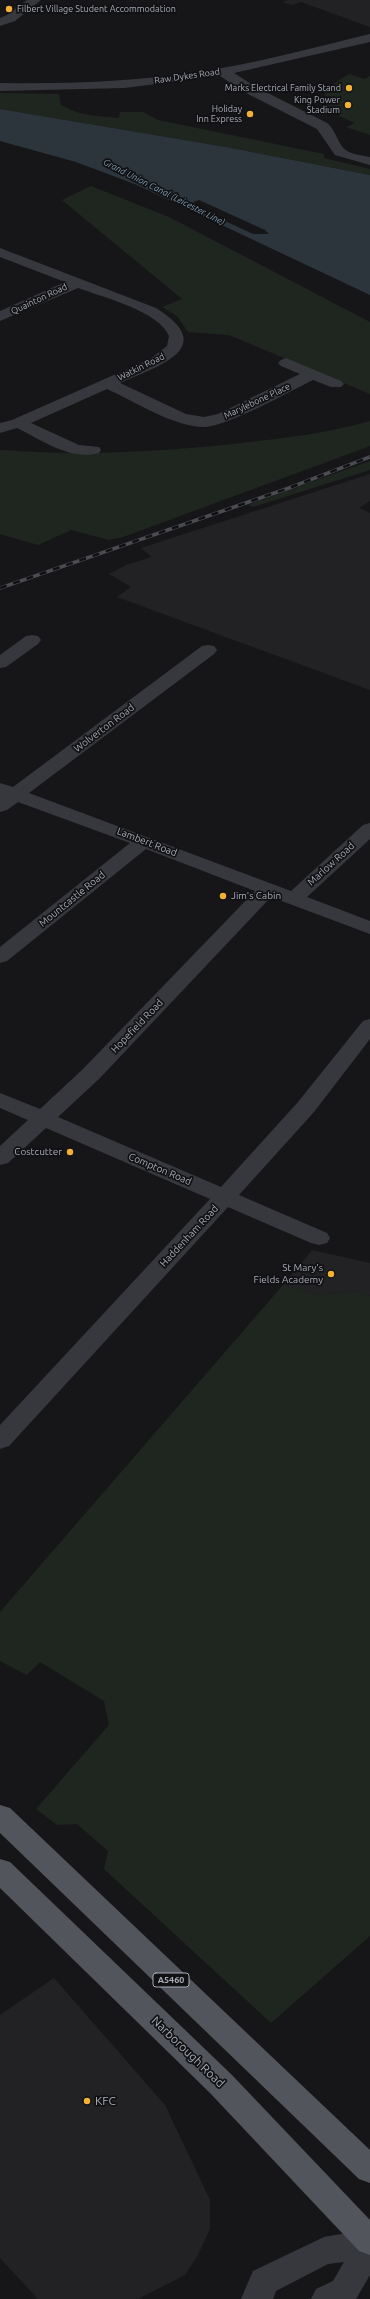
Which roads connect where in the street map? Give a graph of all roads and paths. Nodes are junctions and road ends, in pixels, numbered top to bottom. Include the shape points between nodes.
1 (35, 0) edge
2 (0, 22) edge
3 (370, 38) edge
4 (254, 65) junction
5 (221, 72) junction
6 (163, 81) junction
7 (0, 87) edge
8 (251, 90) junction
9 (370, 161) edge
10 (0, 252) edge
11 (78, 282) junction
12 (0, 317) edge
13 (286, 364) dead end
14 (313, 374) junction
15 (107, 383) junction
16 (336, 384) dead end
17 (18, 424) junction
18 (0, 428) edge
19 (93, 450) dead end
20 (32, 640) dead end
21 (208, 650) dead end
22 (0, 663) edge
23 (5, 796) edge
24 (370, 829) edge
25 (144, 841) junction
26 (268, 890) junction
27 (293, 899) junction
28 (370, 928) edge
29 (0, 957) edge
30 (370, 1025) edge
31 (0, 1100) edge
32 (43, 1118) junction
33 (0, 1158) edge
34 (225, 1197) junction
35 (320, 1238) dead end
36 (0, 1440) edge
37 (2, 1820) edge
38 (0, 1870) edge
39 (370, 2170) edge
40 (370, 2243) edge
41 (257, 2299) edge
42 (327, 2299) edge

1 - 2 street via 11,18
3 - 4 street, Raw Dykes Road
4 - 5 street, Raw Dykes Road
4 - 8 street via 246,79
5 - 6 street, Raw Dykes Road
5 - 8 street
6 - 7 street, Raw Dykes Road
6 - 8 street
8 - 9 street via 328,130 334,146 340,152
10 - 11 street, Watkin Road
11 - 12 street, Quainton Road
11 - 15 street, Watkin Road via 151,311 172,325 176,332 173,348 166,356
13 - 14 street
14 - 15 street, Marylebone Place via 224,417 204,422 182,418
14 - 16 street
15 - 17 street, Watkin Road
17 - 18 street, Watkin Road
17 - 19 street via 76,450
20 - 22 street
21 - 23 street, Wolverton Road
23 - 25 street, Lambert Road
24 - 27 street, Marlow Road
25 - 26 street, Lambert Road
25 - 29 street, Mountcastle Road
26 - 27 street, Lambert Road
26 - 32 street, Hopefield Road via 90,1074
27 - 28 street, Lambert Road
30 - 34 street, Haddenham Road via 306,1107
31 - 32 street, Compton Road
32 - 33 street, Hopefield Road
32 - 34 street, Compton Road
34 - 35 street, Compton Road
34 - 36 street, Haddenham Road
37 - 39 main road, A5460
38 - 40 main road, Narborough Road via 221,2084
40 - 41 street via 324,2250 264,2280
40 - 42 street via 344,2291

